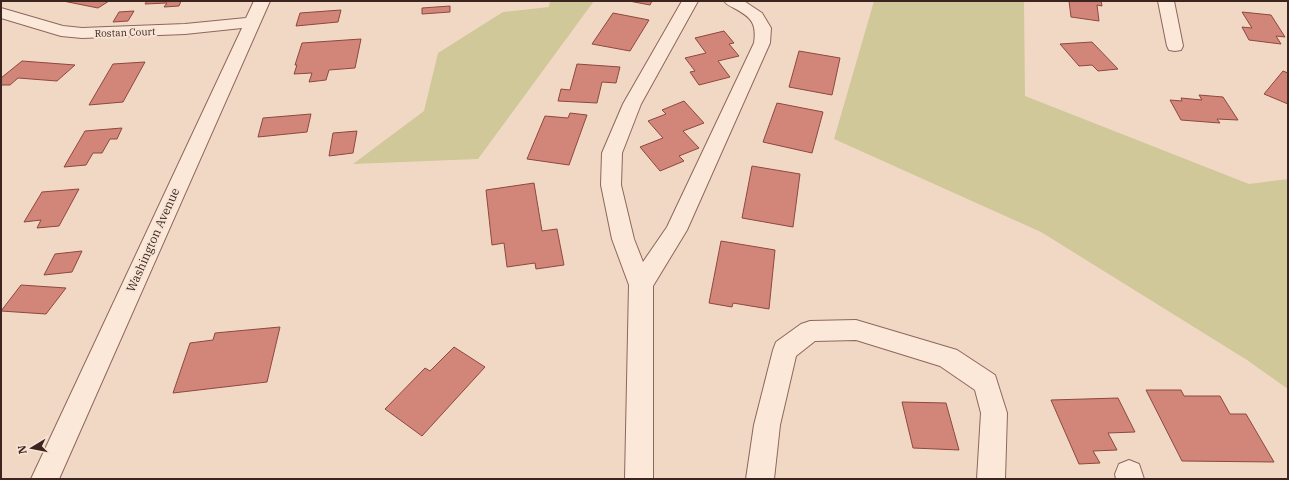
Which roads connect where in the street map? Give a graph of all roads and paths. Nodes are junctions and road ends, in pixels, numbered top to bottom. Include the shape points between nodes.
1 (262, 1) edge
2 (690, 1) edge
3 (732, 1) edge
4 (1166, 1) edge
5 (1, 13) edge
6 (252, 22) junction
7 (1175, 46) dead end
8 (641, 285) junction
9 (45, 479) edge
10 (639, 479) edge
11 (760, 479) edge
12 (991, 479) edge

1 - 6 street, Washington Avenue
2 - 8 street via 632,104 612,154 611,185 623,239
3 - 8 street via 751,10 758,18 764,34 762,43 676,230
4 - 7 street
5 - 6 street, Rostan Court via 61,31 82,33 178,30
6 - 9 street, Washington Avenue
8 - 10 street
11 - 12 street via 767,424 785,350 810,331 856,330 948,358 986,383 994,413

